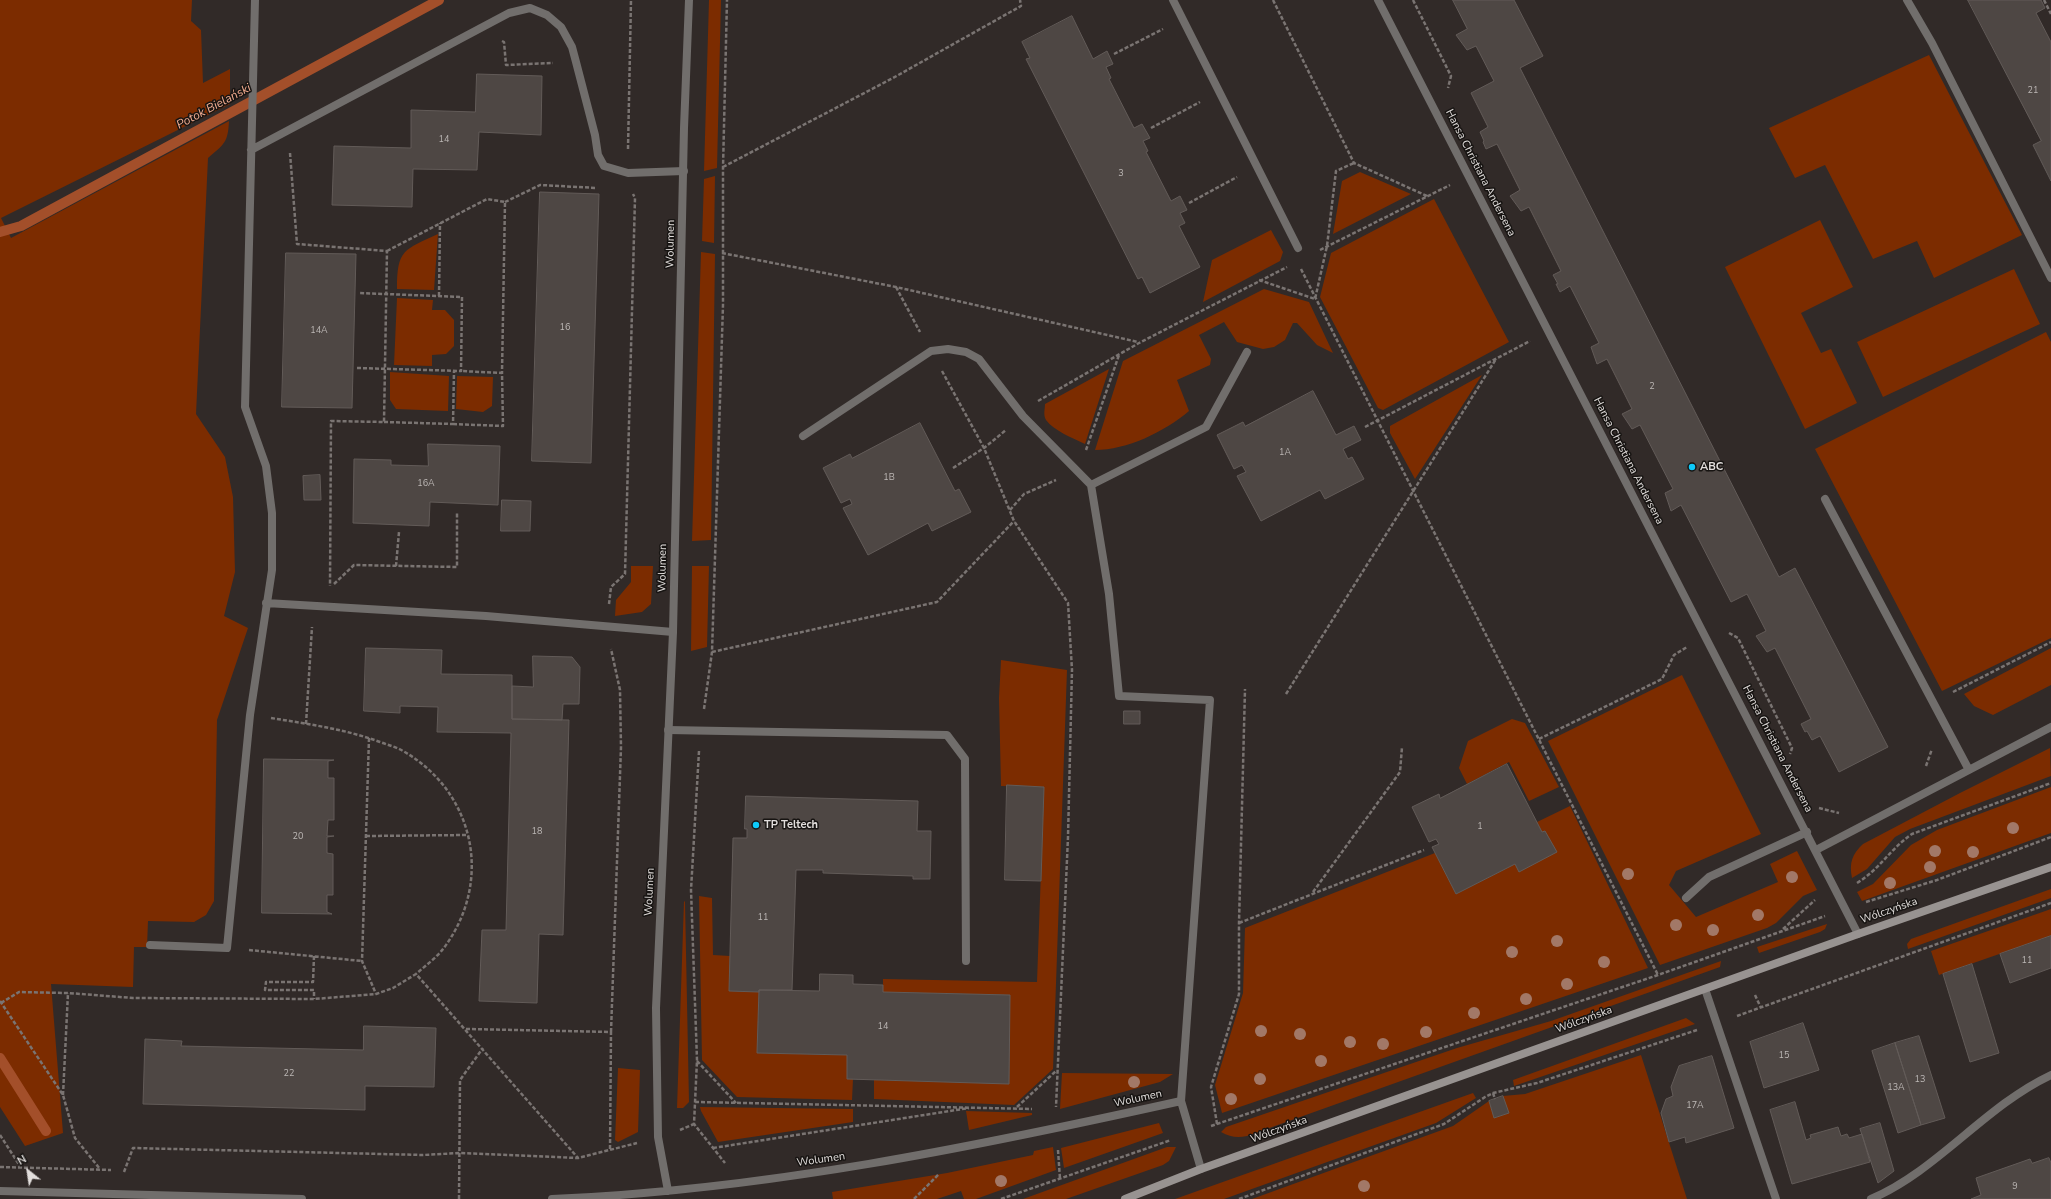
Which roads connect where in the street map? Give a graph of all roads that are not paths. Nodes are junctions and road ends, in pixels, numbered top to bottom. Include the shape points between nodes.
1 (255, 0) edge
2 (689, 0) edge
3 (1173, 0) edge
4 (1378, 0) edge
5 (1907, 0) edge
6 (252, 150) junction
7 (684, 172) junction
8 (1298, 248) dead end
9 (2051, 278) edge
10 (1247, 352) dead end
11 (803, 436) dead end
12 (1091, 485) junction
13 (1825, 499) dead end
14 (266, 603) junction
15 (673, 632) junction
16 (2051, 727) edge
17 (668, 730) junction
18 (1969, 770) junction
19 (1807, 832) junction
20 (1816, 850) junction
21 (2051, 867) edge
22 (1686, 898) dead end
23 (1858, 934) junction
24 (150, 945) dead end
25 (966, 960) dead end
26 (1705, 989) junction
27 (2051, 1075) edge
28 (1181, 1101) junction
29 (1201, 1169) junction
30 (0, 1191) edge
31 (668, 1191) junction
32 (302, 1199) edge
33 (552, 1199) edge
34 (1126, 1199) edge
35 (1776, 1199) edge
36 (1871, 1199) edge

1 - 6 street
2 - 7 street, Wolumen
3 - 8 street
4 - 19 street, Hansa Christiana Andersena
5 - 9 street via 1932,43
6 - 7 street via 509,13 530,8 548,15 561,27 572,47 596,135 598,155 604,166 628,173
6 - 14 street via 245,407 266,466 272,513 272,570
7 - 15 street, Wolumen
10 - 12 street via 1206,427
11 - 12 street via 931,351 948,349 966,352 979,359 1023,416
12 - 28 street via 1109,594 1119,696 1210,700
13 - 18 street
14 - 15 street
14 - 24 street via 250,715 227,948
15 - 17 street, Wolumen
16 - 18 street
17 - 25 street via 947,735 965,759
17 - 31 street, Wolumen via 656,1008 658,1137
18 - 20 street
19 - 20 street, Hansa Christiana Andersena
19 - 22 street via 1709,877
20 - 23 street, Hansa Christiana Andersena
21 - 23 main road, Wólczyńska
23 - 26 main road, Wólczyńska
26 - 29 main road, Wólczyńska
26 - 35 street
27 - 36 street via 1998,1109 1900,1185
28 - 29 street
28 - 31 street, Wolumen via 944,1152 741,1183
29 - 34 main road, Wólczyńska
30 - 32 street
31 - 33 street

